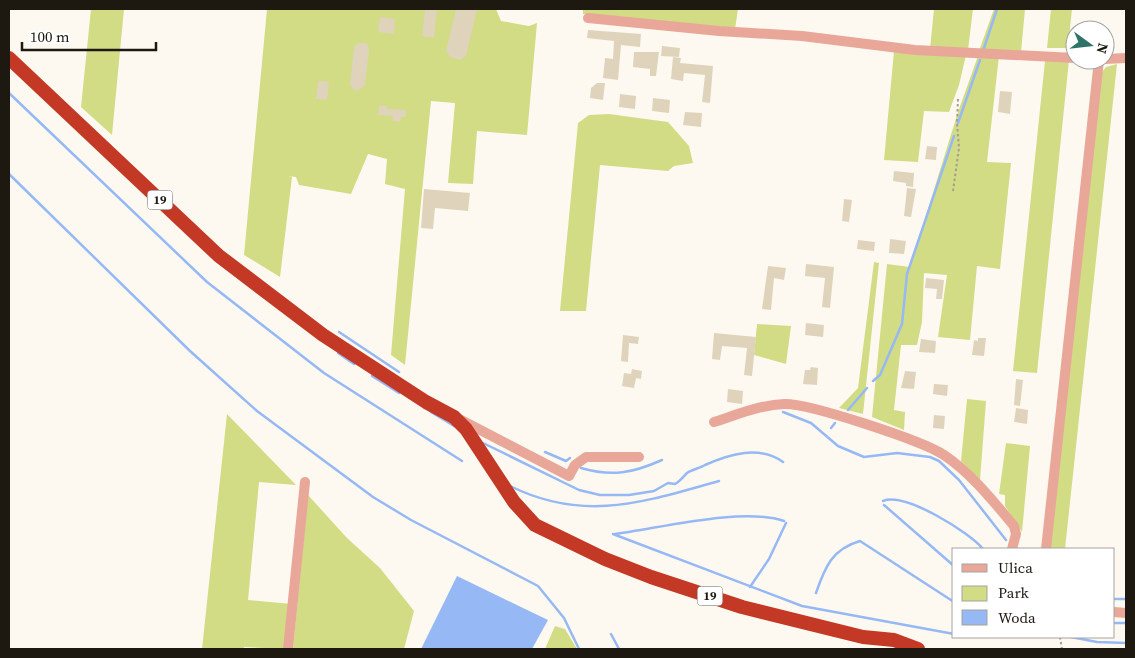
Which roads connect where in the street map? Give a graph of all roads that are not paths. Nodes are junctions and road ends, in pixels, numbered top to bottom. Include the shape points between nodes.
1 (588, 18) dead end
2 (9, 58) edge
3 (1065, 58) edge
4 (1098, 70) edge
5 (454, 417) junction
6 (714, 422) dead end
7 (639, 457) dead end
8 (305, 482) dead end
9 (1012, 548) edge
10 (1046, 548) edge
11 (288, 649) edge
12 (918, 649) edge

1 - 3 street via 802,36 915,50
2 - 5 highway, 19 via 219,256 323,335
4 - 10 street
5 - 7 street via 569,476 575,465 586,457
5 - 12 highway, 19 via 466,429 526,517 553,534 642,573 742,607 855,635 894,640
6 - 9 street via 786,404 850,420 943,454 961,468 1014,526 1016,534
8 - 11 street

